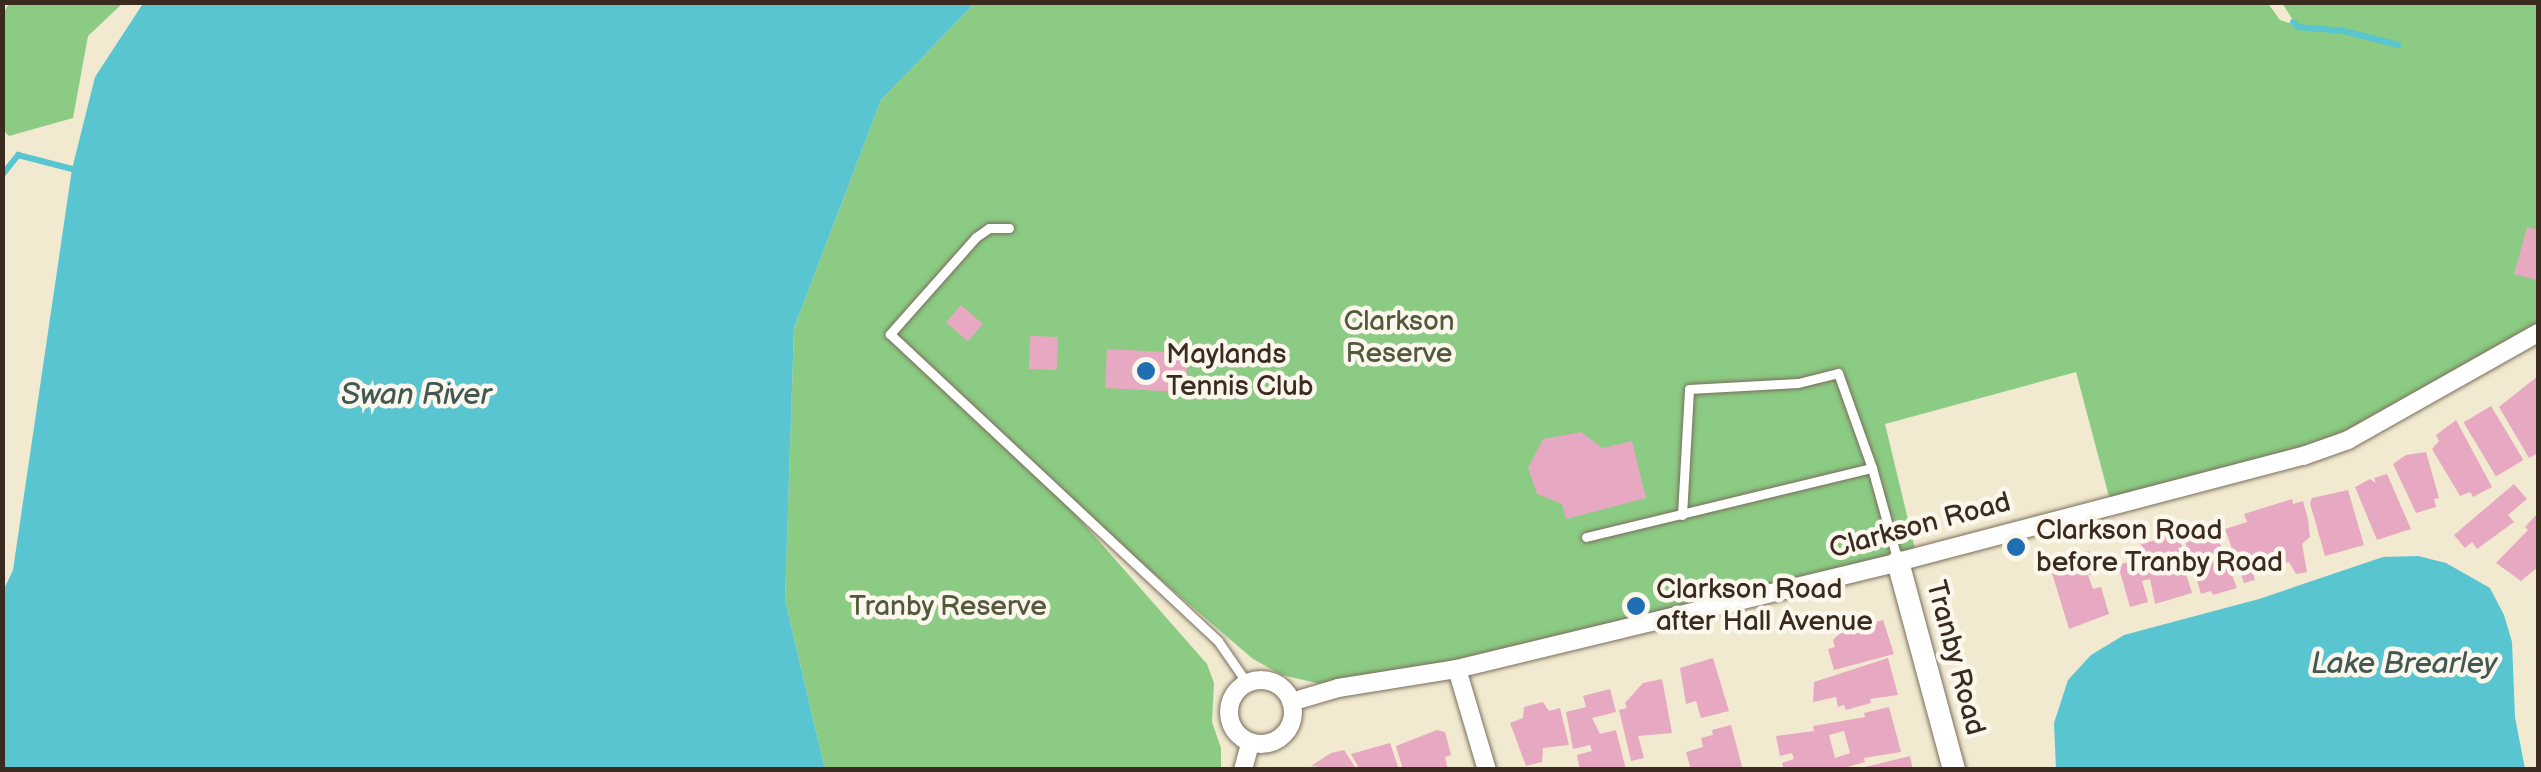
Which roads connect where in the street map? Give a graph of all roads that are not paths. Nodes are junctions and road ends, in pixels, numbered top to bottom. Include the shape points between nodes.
1 (1009, 228) dead end
2 (2538, 334) edge
3 (1872, 468) junction
4 (1682, 515) junction
5 (1586, 537) dead end
6 (1898, 562) junction
7 (1456, 669) junction
8 (1247, 683) junction
9 (1291, 702) junction
10 (1250, 742) junction
11 (1243, 770) edge
12 (1487, 770) edge
13 (1954, 770) edge

1 - 8 lane via 989,228 976,237 890,334 1218,640
2 - 6 street, Clarkson Road via 2348,440 2304,456
3 - 4 lane
3 - 4 lane via 1838,373 1798,383 1689,388
3 - 6 lane
4 - 5 lane
6 - 7 street, Clarkson Road
6 - 13 street, Tranby Road
7 - 9 street, Clarkson Road
7 - 12 street
8 - 9 street via 1278,685
8 - 10 street via 1230,701 1228,714
9 - 10 street via 1284,735
10 - 11 street

